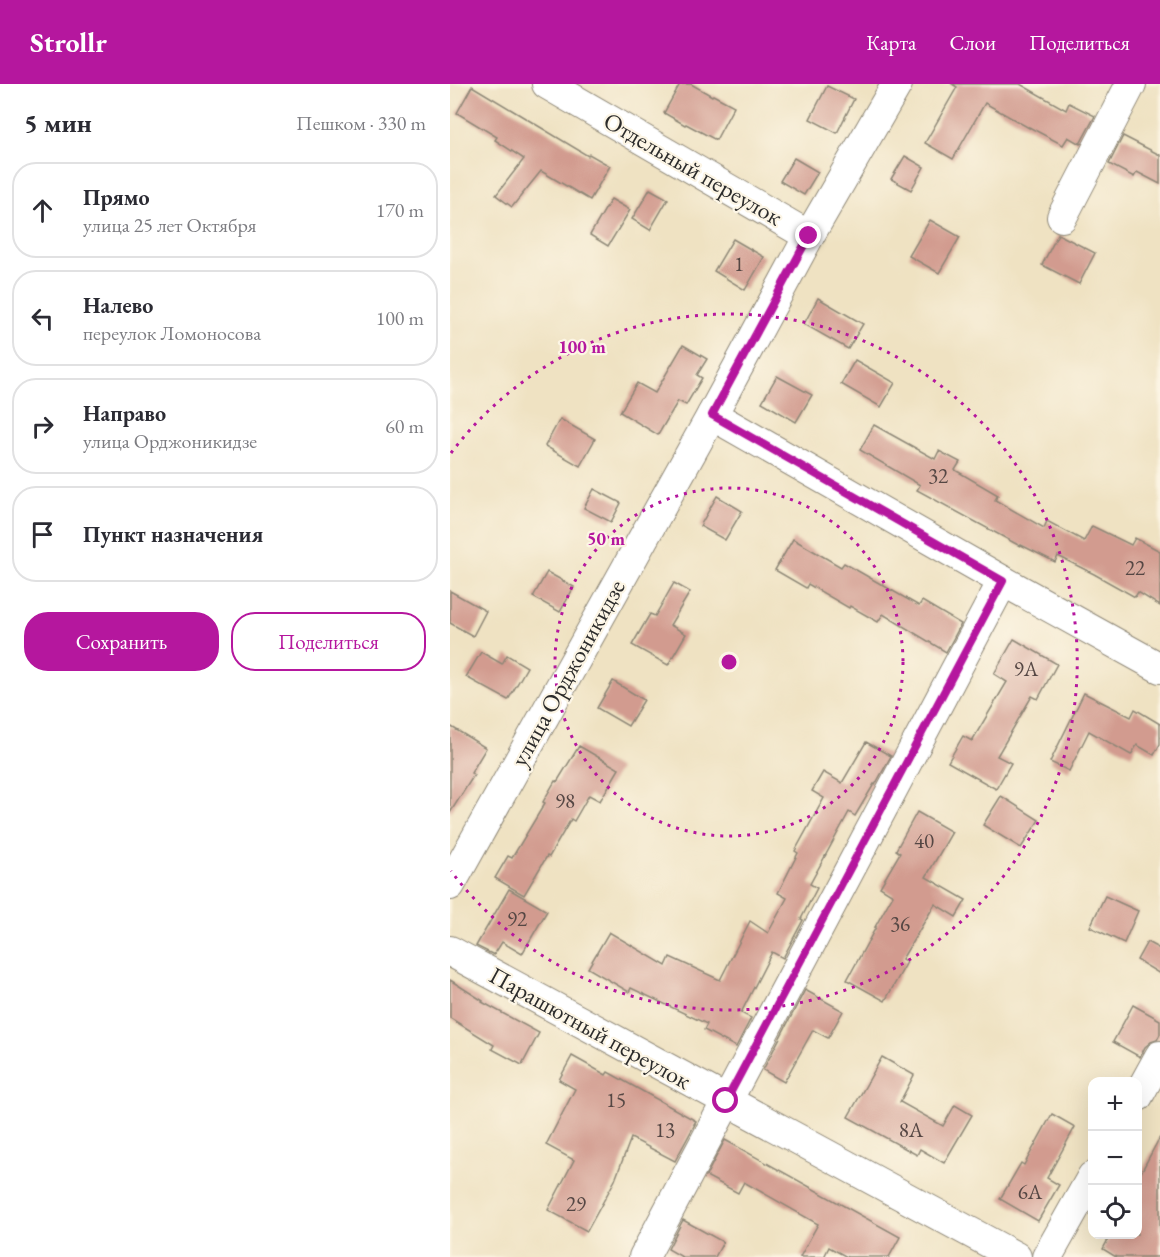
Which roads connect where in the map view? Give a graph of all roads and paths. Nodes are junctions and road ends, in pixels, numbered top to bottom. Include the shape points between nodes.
1 (547, 84) edge
2 (897, 84) edge
3 (1131, 84) edge
4 (1062, 217) dead end
5 (809, 236) junction
6 (712, 415) junction
7 (1003, 581) junction
8 (1160, 668) edge
9 (450, 885) edge
10 (450, 951) edge
11 (1160, 1056) edge
12 (1142, 1087) edge
13 (726, 1101) junction
14 (1088, 1183) edge
15 (644, 1257) edge
16 (1016, 1257) edge
17 (1047, 1257) edge

1 - 5 street, Отдельный переулок
2 - 5 street, улица Орджоникидзе
3 - 4 street
5 - 6 street, улица Орджоникидзе
6 - 7 street
6 - 9 street, улица Орджоникидзе
7 - 8 street
7 - 13 street
10 - 13 street, Парашютный переулок
11 - 12 street
13 - 15 street
13 - 16 street, Парашютный переулок
14 - 17 street

